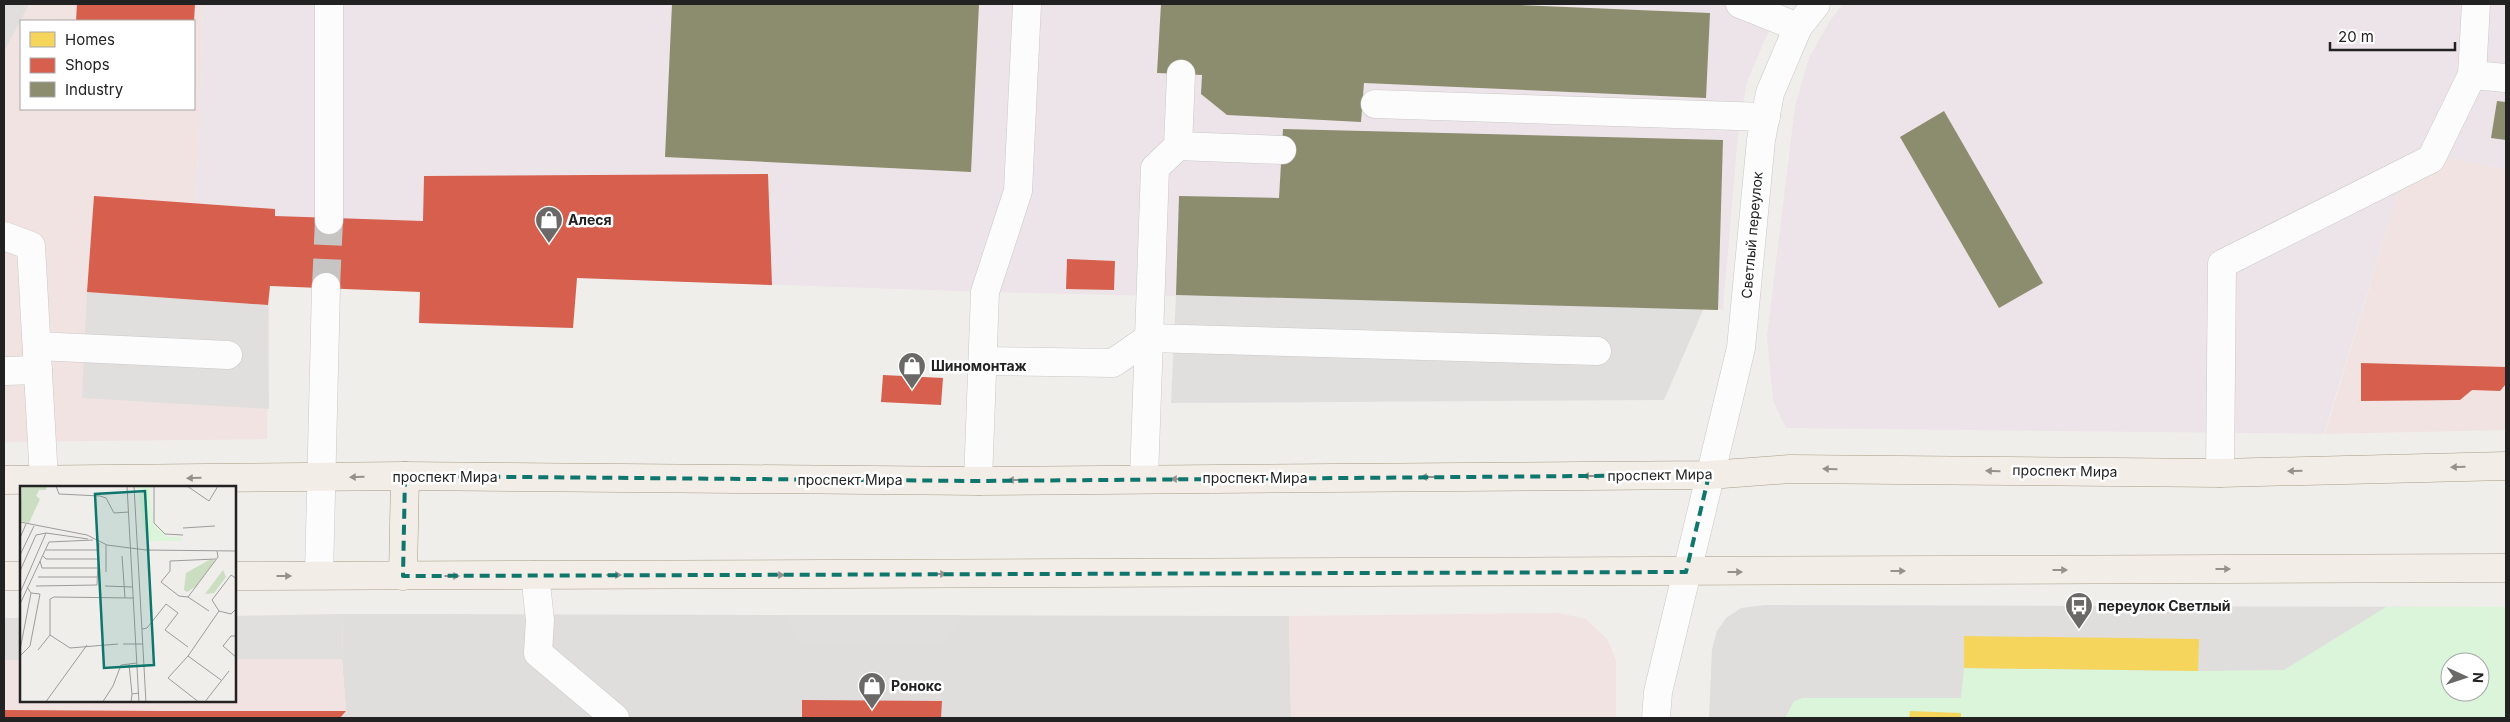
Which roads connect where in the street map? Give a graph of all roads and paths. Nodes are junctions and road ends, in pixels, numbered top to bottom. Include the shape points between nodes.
1 (329, 4) edge
2 (1027, 4) edge
3 (1740, 4) edge
4 (1816, 4) edge
5 (2476, 4) edge
6 (1798, 27) junction
7 (1181, 74) dead end
8 (2472, 75) junction
9 (2506, 78) edge
10 (1375, 104) dead end
11 (1766, 117) junction
12 (1178, 146) junction
13 (1282, 150) dead end
14 (328, 220) tunnel mouth
15 (4, 236) edge
16 (326, 287) tunnel mouth
17 (1149, 338) junction
18 (1597, 350) dead end
19 (228, 355) dead end
20 (37, 358) junction
21 (983, 360) junction
22 (4, 370) edge
23 (2506, 466) edge
24 (2220, 473) junction
25 (1709, 474) junction
26 (405, 476) junction
27 (321, 477) junction
28 (4, 480) edge
29 (44, 480) junction
30 (1144, 480) junction
31 (978, 481) junction
32 (165, 483) edge
33 (2506, 568) edge
34 (1686, 572) junction
35 (535, 575) junction
36 (4, 576) edge
37 (20, 576) edge
38 (236, 576) edge
39 (319, 576) junction
40 (403, 576) junction
41 (615, 718) edge
42 (1656, 718) edge

1 - 14 street
2 - 21 street via 1018,191 986,292
3 - 6 street
4 - 6 street, Светлый переулок
5 - 8 street
6 - 11 street, Светлый переулок via 1770,93
7 - 12 street
8 - 9 street
8 - 24 street via 2431,159 2222,264
10 - 11 street
11 - 25 street, Светлый переулок via 1741,348
12 - 13 street
12 - 17 street via 1155,168
15 - 20 street via 32,246
16 - 27 street
17 - 18 street
17 - 21 street via 1113,363
17 - 30 street
19 - 20 street
20 - 22 street
20 - 29 street
21 - 31 street
23 -> 24 main road, проспект Мира
24 -> 25 main road, проспект Мира via 1790,469
25 -> 30 main road, проспект Мира
25 - 34 street, Светлый переулок
26 -> 27 main road, проспект Мира
26 - 31 main road, проспект Мира
26 - 40 main road
27 -> 32 main road, проспект Мира
27 - 39 street
28 - 29 main road, проспект Мира
29 - 32 main road, проспект Мира
30 -> 31 main road, проспект Мира
34 -> 33 main road
35 -> 34 main road
34 - 42 street, Светлый переулок via 1658,692
40 -> 35 main road
35 - 41 street via 540,620 538,653
36 - 37 main road
38 -> 39 main road
39 - 40 main road

